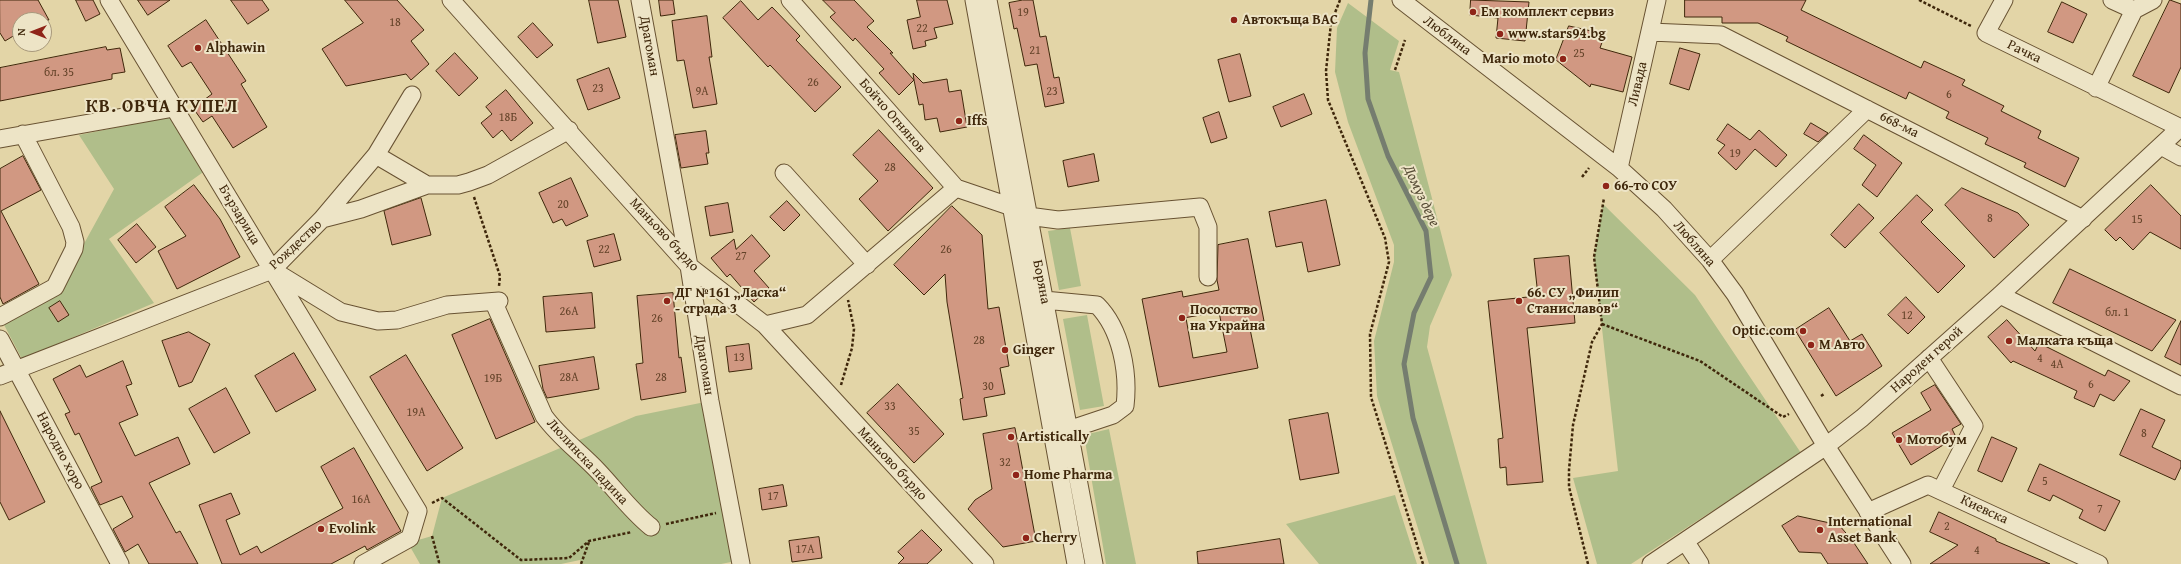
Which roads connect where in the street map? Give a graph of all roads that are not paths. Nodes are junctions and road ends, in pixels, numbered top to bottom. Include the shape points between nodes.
1 (109, 0) edge
2 (451, 0) edge
3 (640, 0) edge
4 (790, 0) edge
5 (974, 0) edge
6 (988, 0) edge
7 (1401, 0) edge
8 (1657, 0) edge
9 (2004, 0) edge
10 (2112, 0) edge
11 (2153, 0) edge
12 (2134, 10) junction
13 (1650, 32) junction
14 (2096, 88) junction
15 (412, 95) dead end
16 (174, 108) junction
17 (1868, 109) junction
18 (2181, 128) edge
19 (569, 130) junction
20 (23, 134) junction
21 (0, 139) edge
22 (2161, 146) junction
23 (376, 155) junction
24 (2181, 157) edge
25 (1619, 168) junction
26 (784, 173) dead end
27 (427, 185) junction
28 (956, 188) junction
29 (1012, 206) junction
30 (1028, 216) junction
31 (2083, 219) junction
32 (322, 220) junction
33 (1710, 260) junction
34 (867, 265) junction
35 (689, 266) junction
36 (272, 270) junction
37 (1208, 277) dead end
38 (2000, 295) junction
39 (1044, 300) junction
40 (0, 317) edge
41 (765, 326) junction
42 (0, 339) edge
43 (1929, 358) junction
44 (16, 369) junction
45 (0, 376) edge
46 (2181, 386) edge
47 (1068, 430) junction
48 (1826, 446) junction
49 (1941, 490) junction
50 (1868, 512) junction
51 (651, 528) road end
52 (1685, 542) junction
53 (120, 564) edge
54 (363, 564) edge
55 (741, 564) edge
56 (985, 564) edge
57 (1076, 564) edge
58 (1094, 564) edge
59 (1651, 564) edge
60 (1700, 564) edge
61 (1902, 564) edge
62 (2099, 564) edge

1 - 16 street, Бързарица
2 - 19 street, Маньово бърдо
3 - 35 street, Драгоман
4 - 28 street, Бойчо Огнянов
5 - 29 street, Боряна
6 - 30 street, Боряна
7 - 25 street, Любляна
8 - 13 street, Ливада
9 - 14 street, Рачка via 1986,33
10 - 12 street
11 - 12 street
12 - 14 street
13 - 17 street via 1721,35
13 - 25 street, Ливада
14 - 18 street, Рачка
15 - 23 street
16 - 20 street
16 - 36 street, Бързарица
17 - 31 street, 668-ма
17 - 33 street, 668-ма
18 - 22 street, Народен герой
19 - 27 street, Рождество via 488,175 458,185
19 - 35 street, Маньово бърдо
20 - 21 street
20 - 40 street via 71,227 75,242 55,287
22 - 24 street
22 - 31 street, Народен герой
23 - 27 street
23 - 32 street
25 - 33 street, Любляна via 1664,208
26 - 34 street
27 - 32 street, Рождество
28 - 29 street
28 - 34 street
29 - 57 street, Боряна
30 - 37 street via 1058,220 1200,207 1208,227
30 - 39 street, Боряна
31 - 38 street, Народен герой
32 - 36 street, Рождество
33 - 48 street, Любляна via 1735,294
34 - 41 street via 807,315
35 - 41 street, Маньово бърдо
35 - 55 street, Драгоман via 710,401
36 - 44 street, Рождество
36 - 51 street, Люлинска падина via 341,312 378,321 397,320 447,305 496,302 544,416 552,428 577,450
36 - 54 street, Бързарица via 418,511 410,538
38 - 43 street, Народен герой
38 - 46 street
39 - 47 street, Боряна
39 - 47 street via 1097,305 1108,316 1115,330 1128,385 1126,406 1113,415
41 - 56 street, Маньово бърдо
42 - 44 street, Народно хоро
43 - 48 street, Народен герой via 1862,418
43 - 49 street via 1974,426
44 - 45 street, Рождество
44 - 53 street, Народно хоро
47 - 58 street, Боряна
48 - 50 street, Любляна
48 - 52 street, Народен герой
49 - 50 street, Киевска via 1928,485
49 - 62 street, Киевска
50 - 61 street, Любляна
52 - 59 street, Народен герой
52 - 60 street

